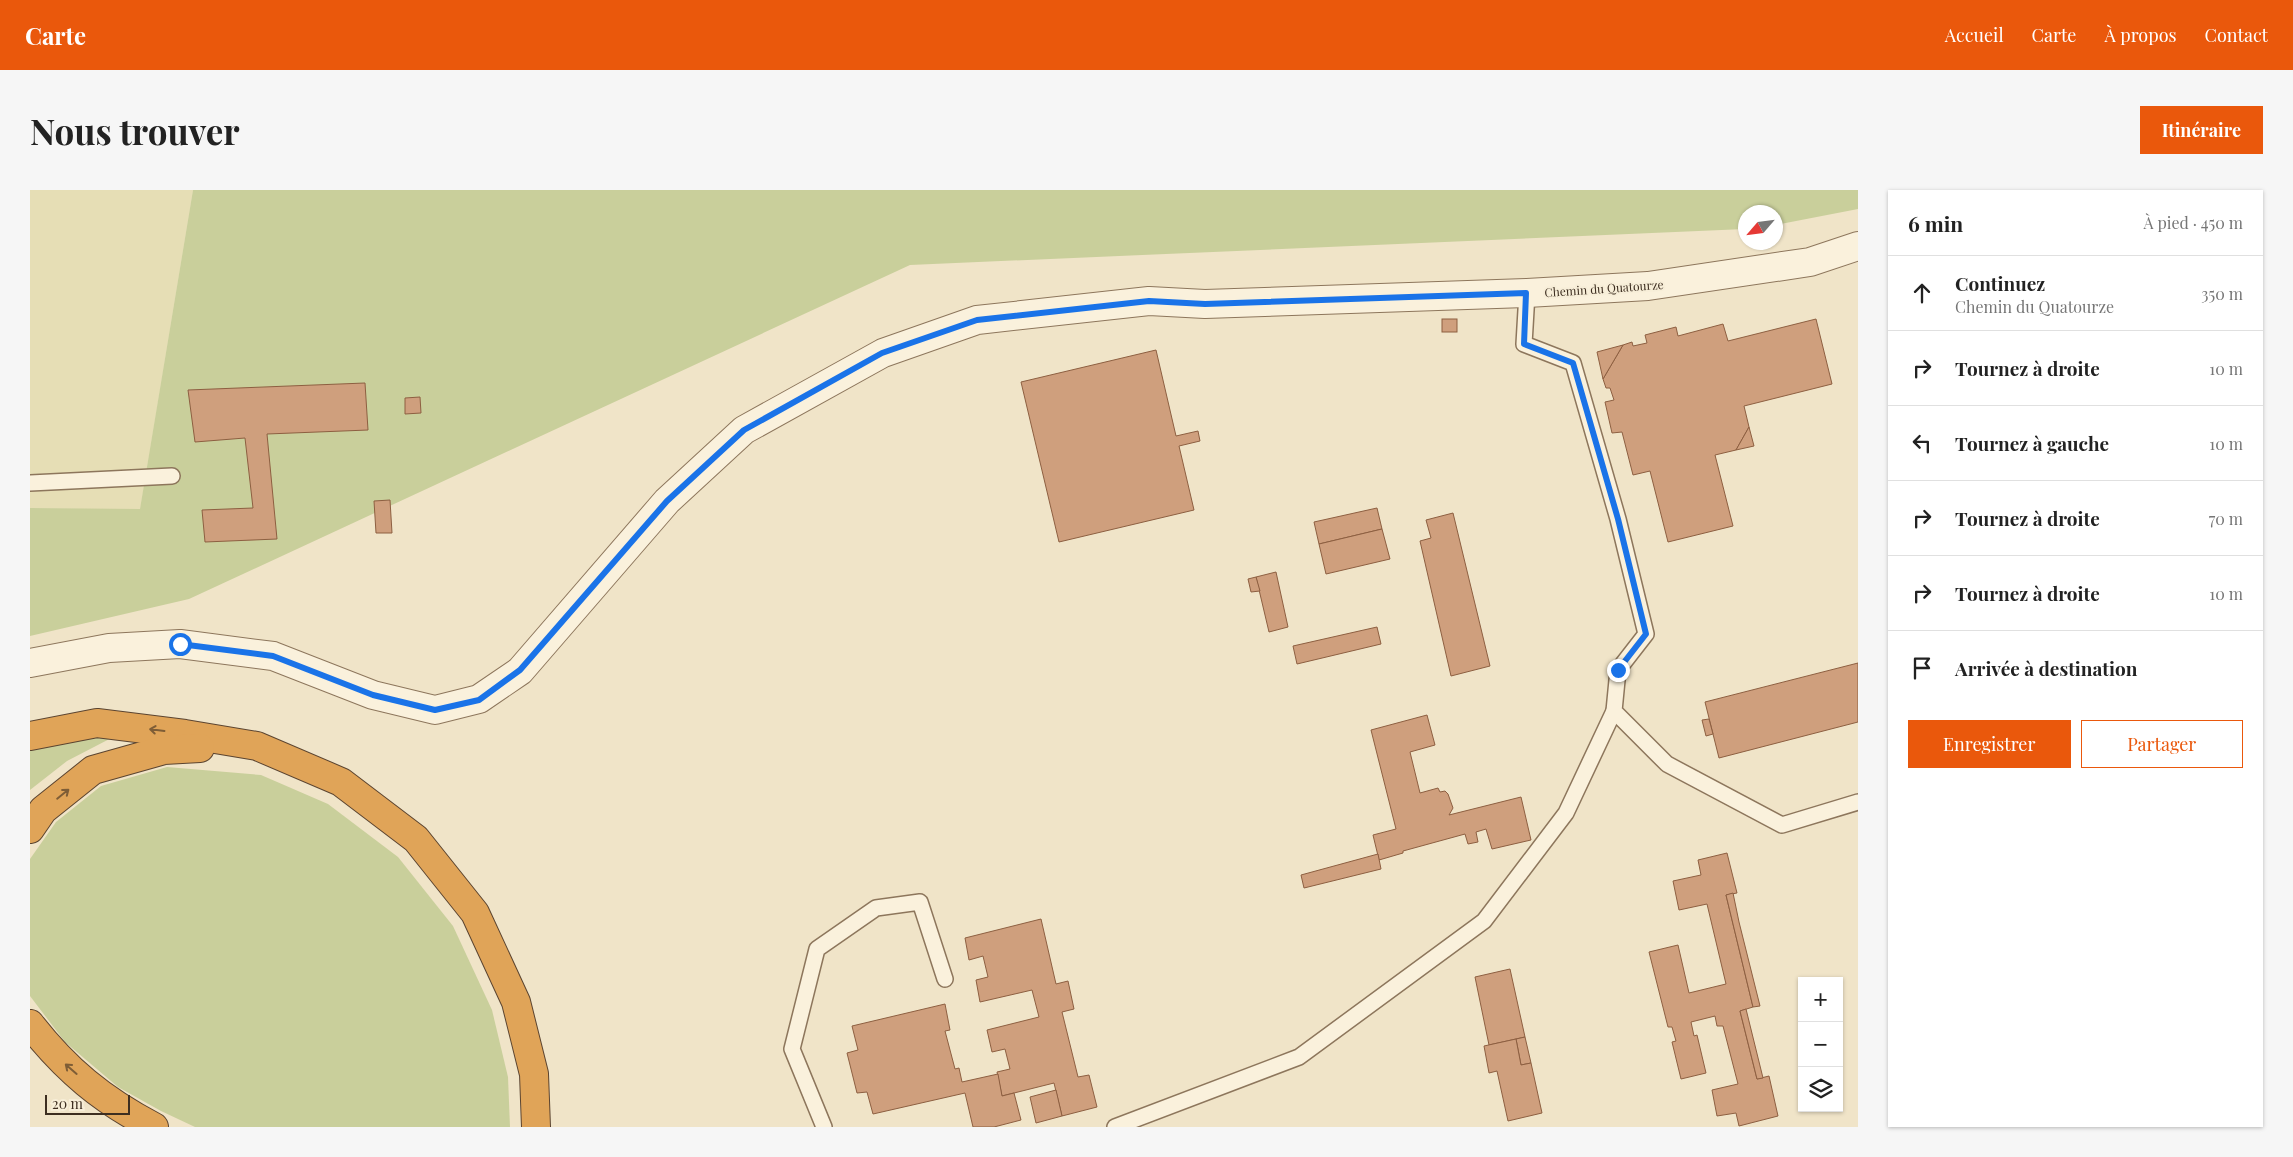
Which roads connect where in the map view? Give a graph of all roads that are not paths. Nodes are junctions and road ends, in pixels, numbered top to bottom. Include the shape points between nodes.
1 (1858, 246) edge
2 (1526, 293) junction
3 (172, 476) dead end
4 (30, 482) edge
5 (30, 663) edge
6 (1614, 711) junction
7 (30, 736) edge
8 (257, 746) junction
9 (1858, 802) edge
10 (30, 829) edge
11 (945, 979) dead end
12 (30, 1024) edge
13 (154, 1127) edge
14 (536, 1127) edge
15 (824, 1127) edge
16 (1115, 1127) edge

1 - 2 street, Chemin du Quatourze via 1810,262 1648,286
2 - 5 street, Chemin du Quatourze via 1205,304 1149,301 977,320 882,353 744,430 667,501 520,670 479,700 435,710 373,695 273,656 180,644 109,648
2 - 6 lane via 1524,344 1573,363 1618,519 1646,634 1618,670
3 - 4 lane
6 - 9 lane via 1667,764 1782,825
6 - 16 lane via 1566,813 1484,921 1299,1057
8 -> 7 highway via 97,723
10 -> 8 highway via 43,810 93,770 164,750
8 - 14 highway via 341,782 409,833 475,913 516,1002 534,1074
11 - 15 lane via 920,902 876,908 817,949 792,1049
13 -> 12 highway via 108,1101 53,1053

